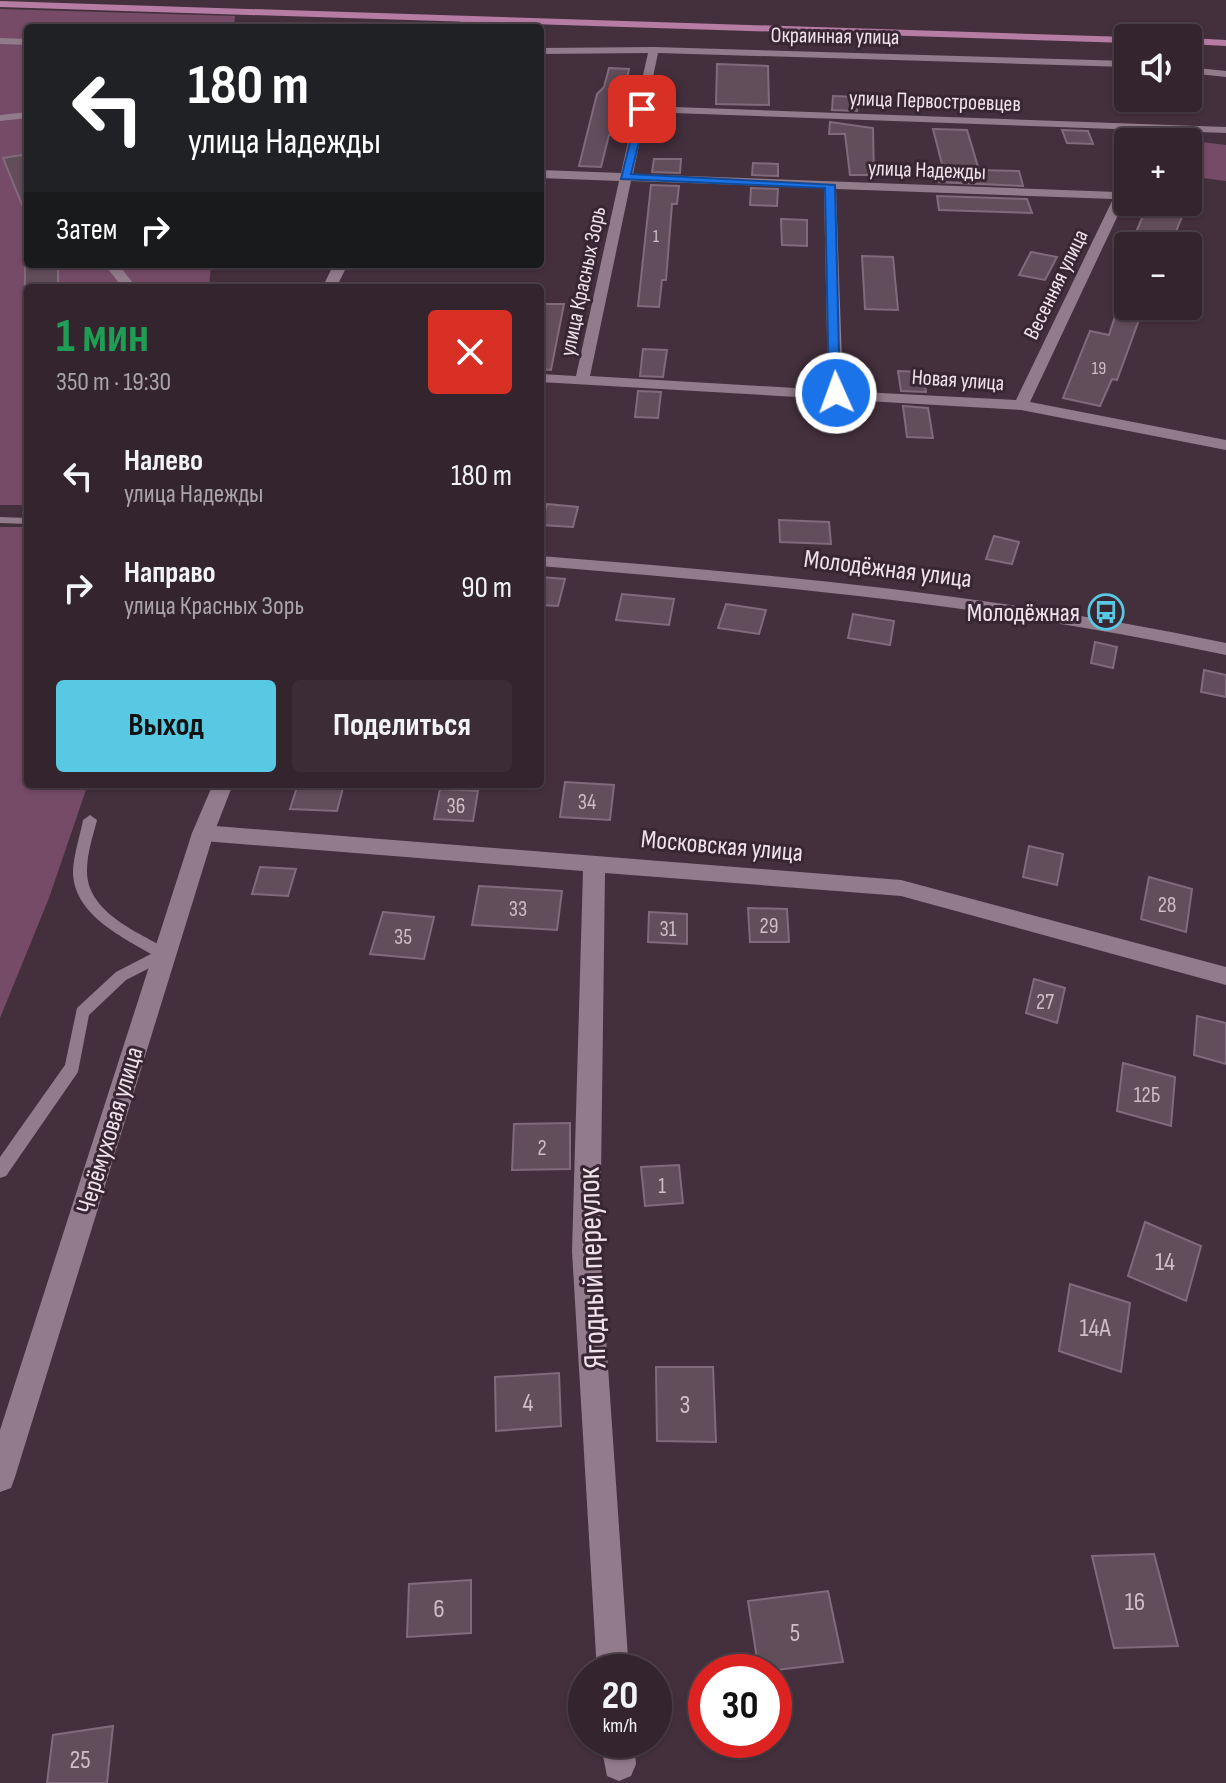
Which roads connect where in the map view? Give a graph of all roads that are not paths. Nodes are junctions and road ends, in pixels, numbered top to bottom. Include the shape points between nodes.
1 (0, 4) edge
2 (462, 23) edge
3 (501, 24) edge
4 (544, 25) edge
5 (1114, 40) edge
6 (0, 41) edge
7 (24, 42) edge
8 (1202, 42) edge
9 (1226, 43) edge
10 (654, 50) junction
11 (544, 51) edge
12 (1114, 64) edge
13 (1202, 71) edge
14 (1226, 74) edge
15 (642, 109) junction
16 (24, 115) edge
17 (0, 118) edge
18 (1153, 128) edge
19 (1202, 129) edge
20 (1226, 130) edge
21 (544, 174) edge
22 (625, 177) junction
23 (830, 185) junction
24 (1114, 196) edge
25 (1114, 211) edge
26 (114, 268) edge
27 (127, 284) edge
28 (544, 378) edge
29 (582, 380) junction
30 (836, 393) junction
31 (1021, 405) junction
32 (1226, 445) edge
33 (0, 520) edge
34 (24, 521) edge
35 (544, 561) edge
36 (1226, 649) edge
37 (221, 788) edge
38 (90, 820) dead end
39 (203, 833) junction
40 (594, 863) junction
41 (164, 954) junction
42 (1226, 976) edge
43 (0, 1171) edge
44 (0, 1477) edge
45 (612, 1654) edge

1 - 2 main road
2 - 3 main road
4 - 5 main road
6 - 7 street
8 - 9 main road
10 - 11 street, Окраинная улица
10 - 12 street, Окраинная улица
10 - 15 street, улица Красных Зорь
13 - 14 street
15 - 18 street, улица Первостроевцев
15 - 22 street, улица Красных Зорь
16 - 17 street
19 - 20 street, улица Первостроевцев
21 - 22 street, улица Надежды
22 - 23 street, улица Надежды
22 - 29 street, улица Красных Зорь
23 - 24 street, улица Надежды
23 - 30 street
25 - 31 street, Весенняя улица
26 - 27 street
28 - 29 street, Новая улица
29 - 30 street, Новая улица
30 - 31 street, Новая улица
31 - 32 street, Новая улица
33 - 34 lane
35 - 36 street, Молодёжная улица via 862,588 1133,627
37 - 39 street, Черёмуховая улица
38 - 41 lane via 80,876 85,891 108,920
39 - 40 street, Московская улица
39 - 41 street, Черёмуховая улица
40 - 42 street, Московская улица via 901,888
40 - 45 street, Ягодный переулок via 586,1251
41 - 43 lane via 121,976 82,1012 72,1067
41 - 44 street, Черёмуховая улица

